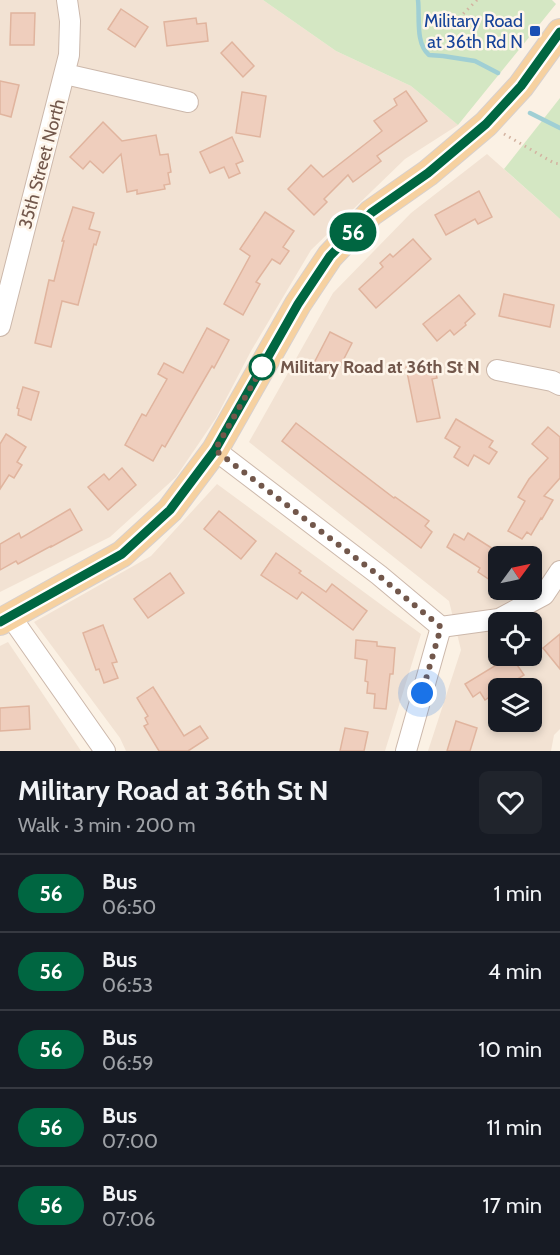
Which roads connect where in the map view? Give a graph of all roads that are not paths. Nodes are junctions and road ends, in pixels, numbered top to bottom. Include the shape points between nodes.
1 (67, 0) edge
2 (560, 32) edge
3 (65, 74) junction
4 (188, 102) dead end
5 (0, 326) edge
6 (496, 370) dead end
7 (560, 385) edge
8 (215, 450) junction
9 (560, 571) edge
10 (6, 620) edge
11 (441, 627) junction
12 (105, 751) edge
13 (406, 751) edge

1 - 3 street, 35th Street North via 70,21
2 - 8 main road via 521,86 486,124 428,173 371,213 330,256 298,304
3 - 4 street
3 - 5 street, 35th Street North
6 - 7 street
8 - 10 main road via 170,510 122,554
8 - 11 street
9 - 11 street via 544,595 499,619
10 - 12 street
11 - 13 street

